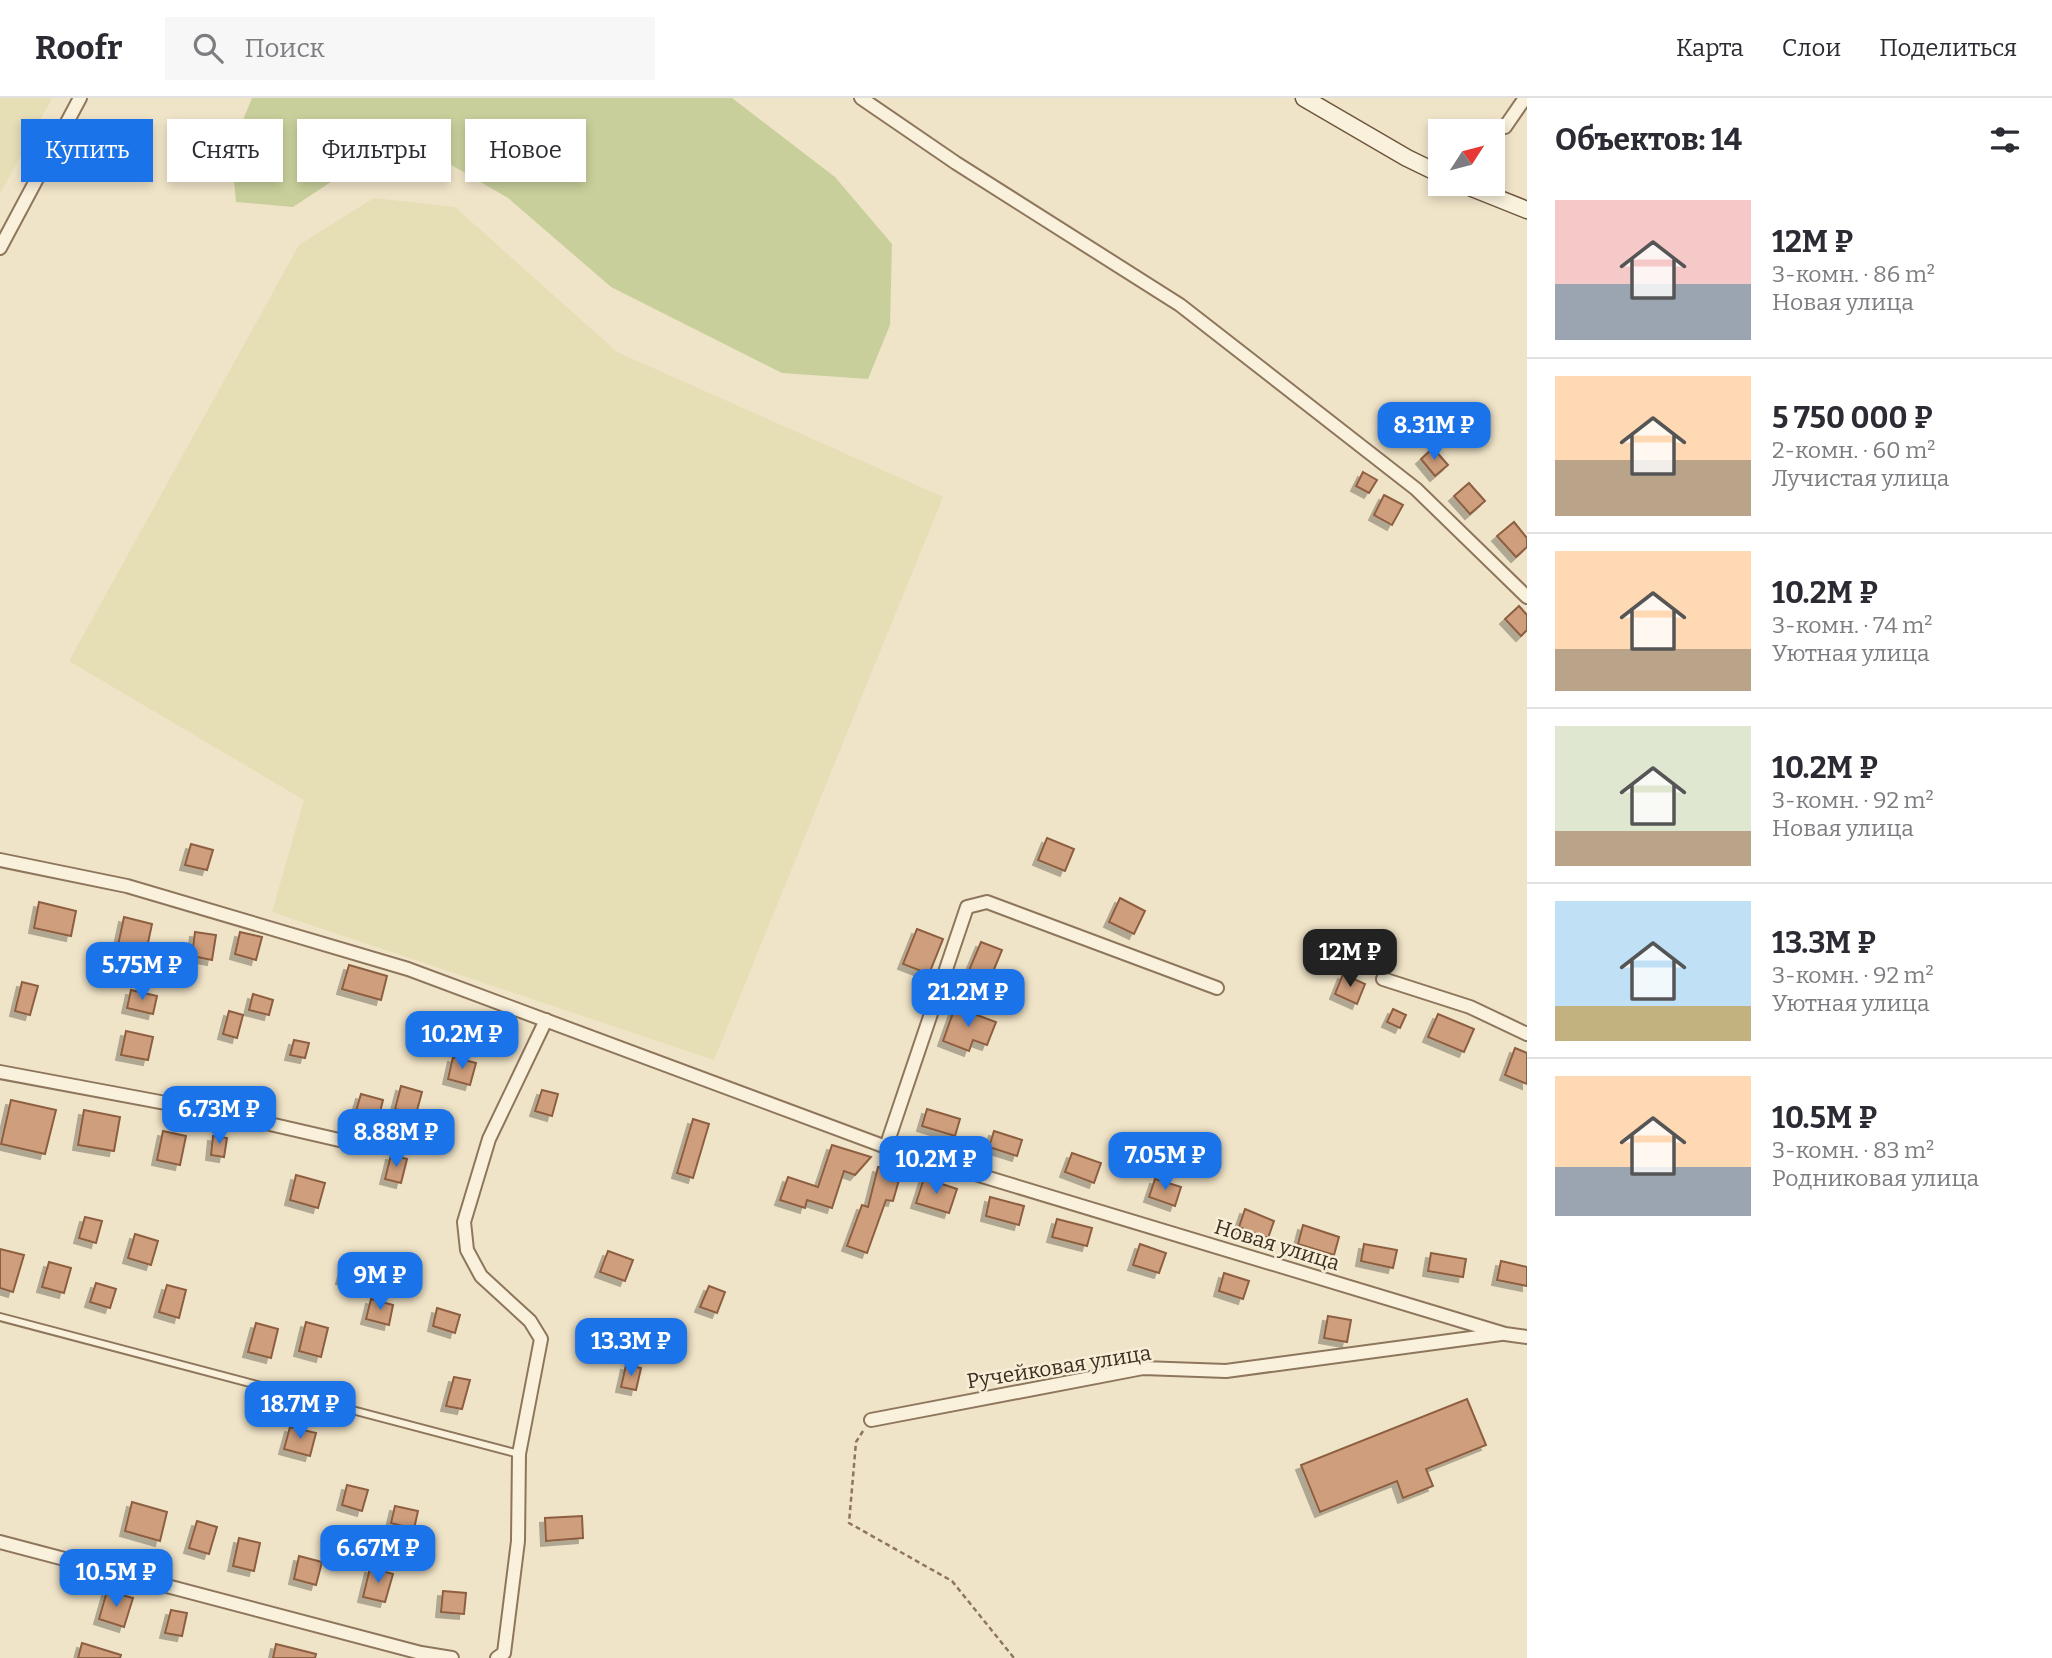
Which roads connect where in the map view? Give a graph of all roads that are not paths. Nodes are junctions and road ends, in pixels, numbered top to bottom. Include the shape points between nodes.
1 (80, 98) edge
2 (861, 98) edge
3 (1304, 98) edge
4 (1525, 98) edge
5 (1505, 127) dead end
6 (1428, 169) edge
7 (1492, 196) edge
8 (1527, 210) edge
9 (0, 248) edge
10 (1527, 597) edge
11 (0, 860) edge
12 (1383, 979) dead end
13 (1217, 988) dead end
14 (546, 1020) junction
15 (1527, 1034) edge
16 (0, 1072) edge
17 (361, 1145) dead end
18 (886, 1147) junction
19 (0, 1317) edge
20 (1505, 1334) junction
21 (1527, 1337) edge
22 (871, 1420) road end
23 (519, 1454) junction
24 (0, 1542) edge
25 (452, 1658) edge
26 (497, 1658) edge

1 - 9 street
2 - 10 street via 1180,305 1416,489
3 - 6 main road
4 - 5 street
7 - 8 main road
11 - 14 street, Новая улица via 127,886 301,936
12 - 15 street via 1470,1007
13 - 18 street via 987,902 967,907
14 - 18 street, Новая улица
14 - 23 street via 489,1139 464,1222 467,1250 481,1276 530,1321 541,1339
16 - 17 street
18 - 20 street, Новая улица
19 - 23 lane
20 - 21 street, Новая улица
20 - 22 street, Ручейковая улица via 1226,1371 1143,1368
23 - 26 street via 518,1541 504,1653
24 - 25 street

